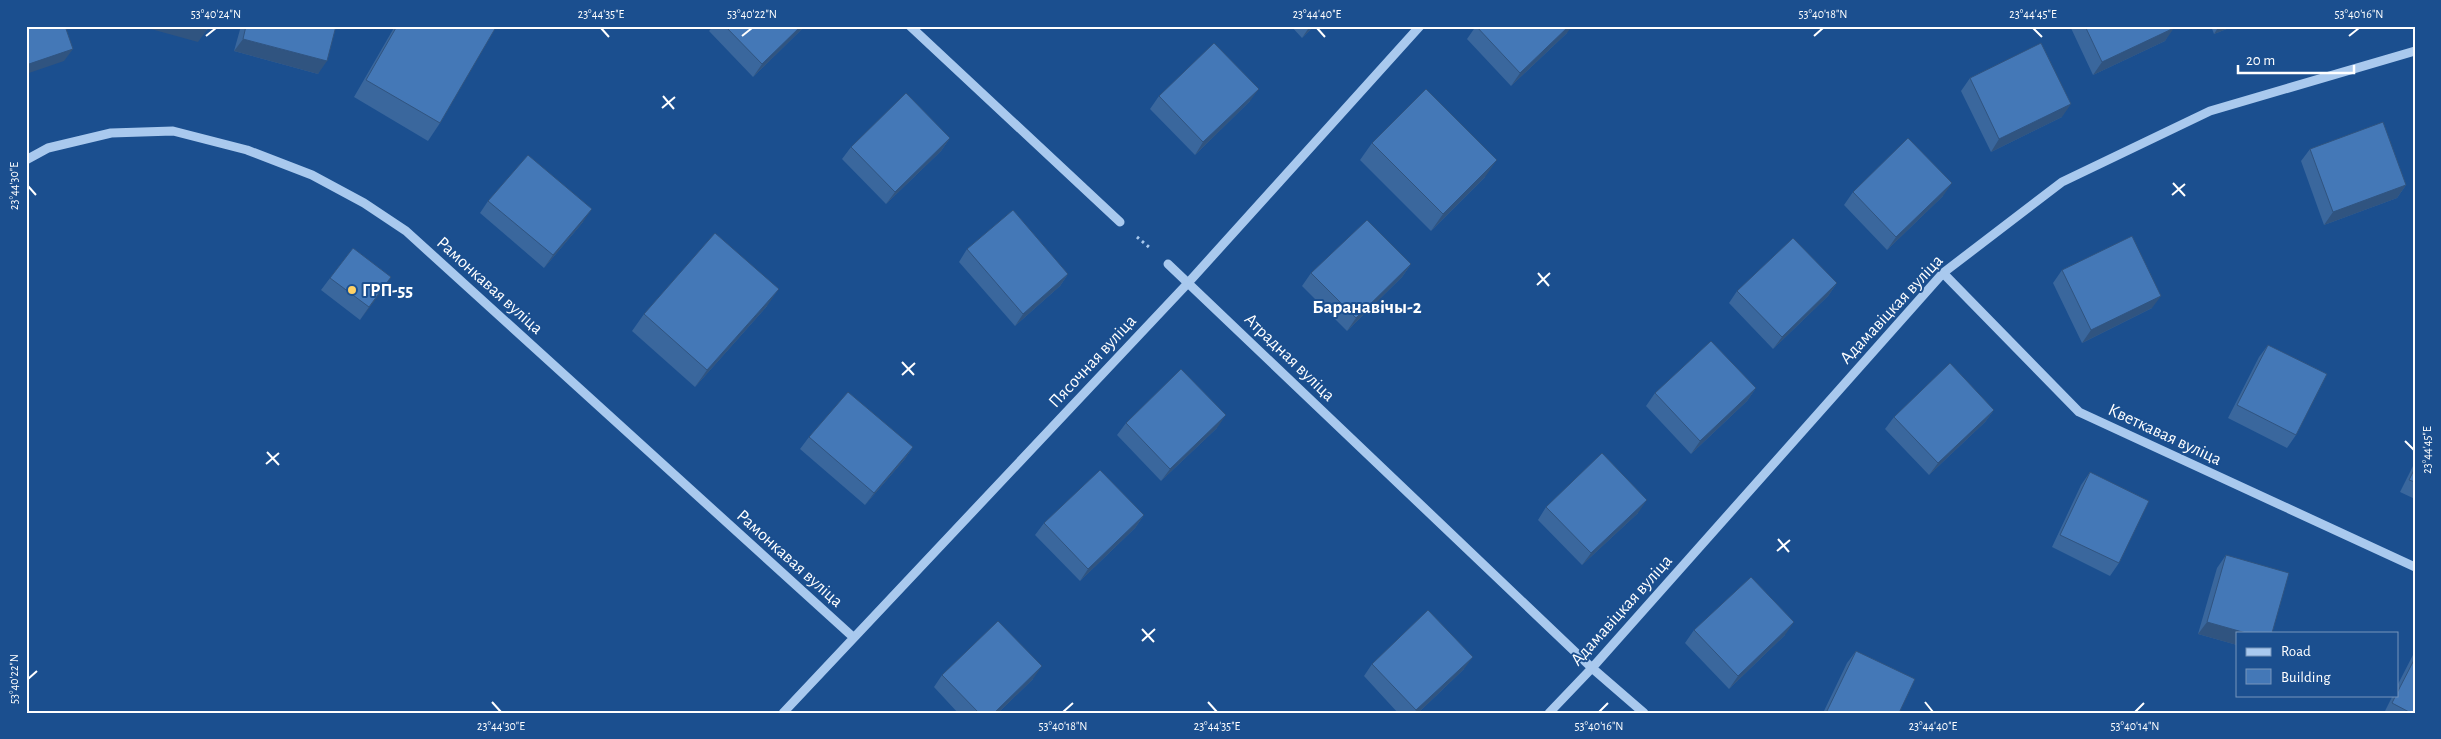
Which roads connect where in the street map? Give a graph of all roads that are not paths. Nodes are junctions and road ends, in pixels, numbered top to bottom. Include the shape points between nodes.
1 (910, 26) edge
2 (1420, 26) edge
3 (2415, 51) edge
4 (26, 160) edge
5 (1120, 222) road end
6 (1168, 264) road end
7 (1943, 273) junction
8 (1188, 283) junction
9 (2415, 567) edge
10 (853, 637) junction
11 (1592, 668) junction
12 (783, 713) edge
13 (1549, 713) edge
14 (1644, 713) edge

1 - 5 street
2 - 8 street, Пясочная вуліца
3 - 7 street, Адамавіцкая вуліца via 2210,111 2062,182
4 - 10 street, Рамонкавая вуліца via 48,148 112,133 173,132 247,150 312,176 364,203 406,231
6 - 8 street, Атрадная вуліца
7 - 9 street, Кветкавая вуліца via 2078,412
7 - 11 street, Адамавіцкая вуліца
8 - 10 street, Пясочная вуліца
8 - 11 street, Атрадная вуліца
10 - 12 street, Пясочная вуліца
11 - 13 street, Адамавіцкая вуліца
11 - 14 street, Атрадная вуліца

